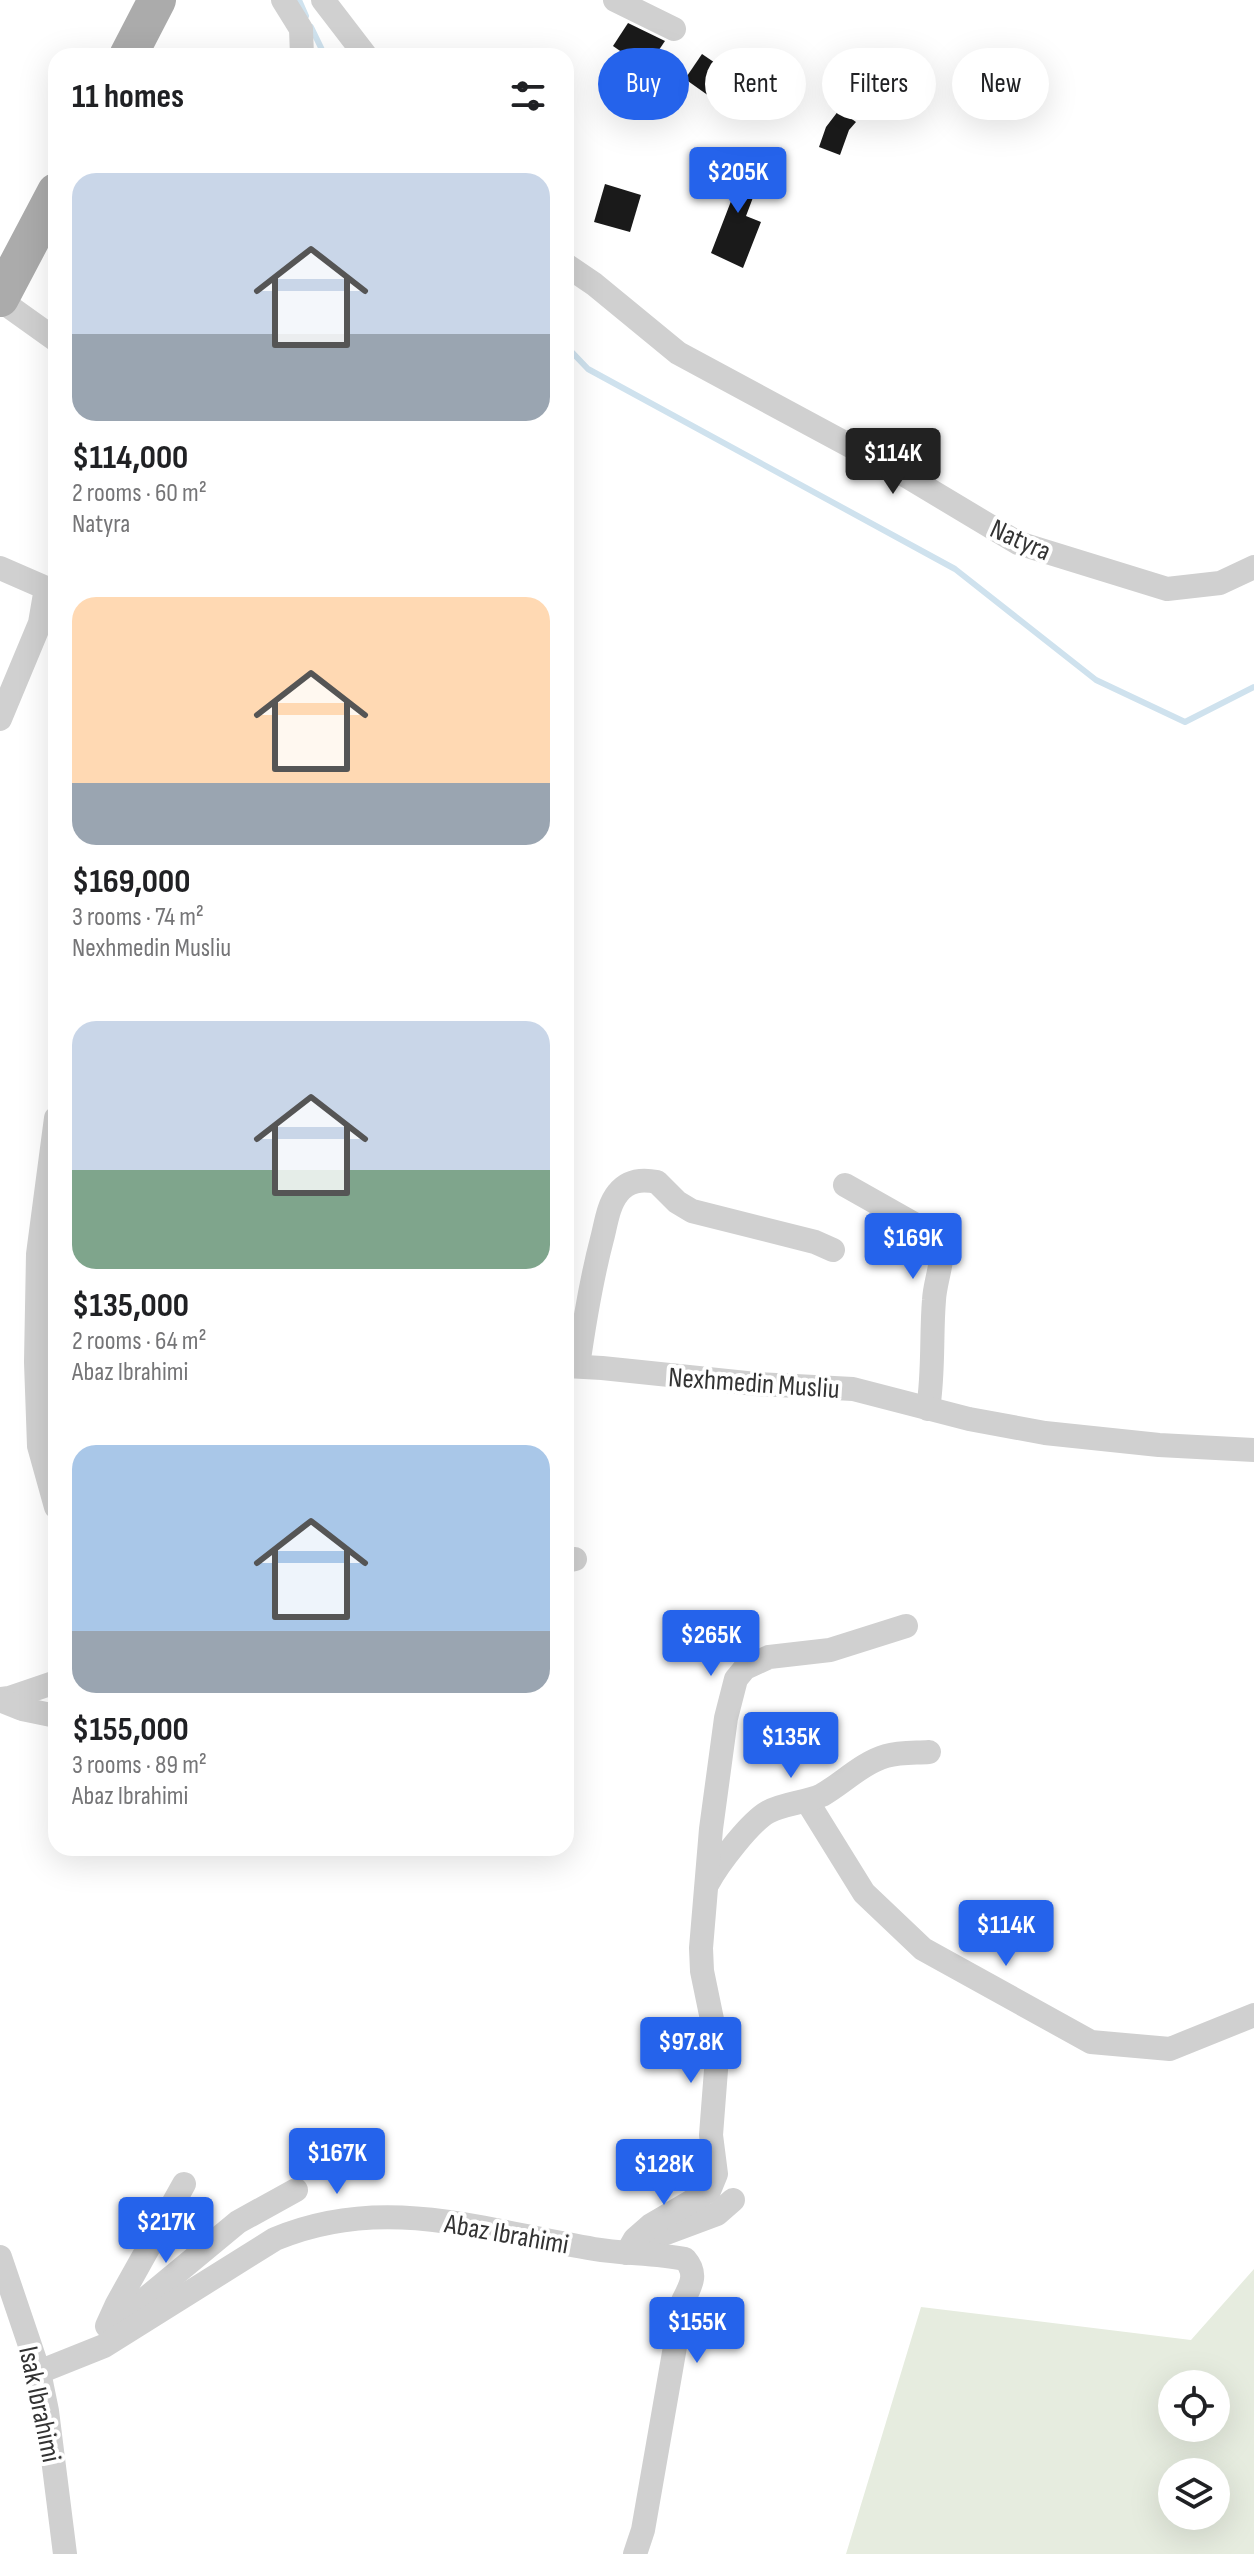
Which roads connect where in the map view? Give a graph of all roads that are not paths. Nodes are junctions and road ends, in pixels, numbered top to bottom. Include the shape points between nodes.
1 (157, 0) edge
2 (283, 0) edge
3 (323, 0) edge
4 (615, 0) edge
5 (674, 29) dead end
6 (132, 48) edge
7 (302, 48) edge
8 (359, 48) edge
9 (48, 207) edge
10 (574, 270) edge
11 (0, 299) edge
12 (48, 334) edge
13 (1254, 567) edge
14 (0, 568) edge
15 (0, 719) edge
16 (48, 1178) edge
17 (845, 1185) dead end
18 (833, 1250) dead end
19 (574, 1357) edge
20 (574, 1366) edge
21 (928, 1409) junction
22 (1254, 1450) edge
23 (48, 1478) edge
24 (906, 1626) dead end
25 (48, 1685) edge
26 (0, 1700) edge
27 (48, 1714) edge
28 (929, 1752) dead end
29 (807, 1801) junction
30 (705, 1889) junction
31 (1254, 2015) edge
32 (184, 2184) dead end
33 (296, 2190) dead end
34 (733, 2200) dead end
35 (627, 2253) junction
36 (0, 2257) edge
37 (107, 2326) junction
38 (86, 2353) junction
39 (39, 2372) junction
40 (65, 2554) edge
41 (635, 2554) edge

1 - 6 main road
2 - 7 street via 301,29
3 - 8 street
4 - 5 street
9 - 11 main road
10 - 13 street, Natyra via 678,353 1018,543 1167,589 1220,583
11 - 12 street
14 - 15 street via 46,588 40,623
16 - 23 street via 38,1254 36,1362 39,1446
17 - 21 street via 941,1243
18 - 19 street, Nexhmedin Musliu via 692,1211 657,1182 625,1185 609,1211
20 - 21 street, Nexhmedin Musliu via 853,1389
21 - 22 street, Nexhmedin Musliu via 1045,1433
24 - 30 street via 830,1650 769,1657 745,1668 736,1679 726,1718
25 - 26 street
26 - 27 street
28 - 29 street via 883,1756
29 - 30 street via 757,1820 715,1869
29 - 31 street via 864,1893 923,1949 1091,2042 1170,2049
30 - 35 street via 701,1948 717,2057 711,2135 716,2174 709,2191 651,2225
32 - 37 street
33 - 37 street via 238,2222
34 - 35 street via 717,2214 654,2236
35 - 38 street, Abaz Ibrahimi via 453,2222 350,2218 275,2239
35 - 41 street, Abaz Ibrahimi via 685,2259 694,2274 683,2301
36 - 39 street, Isak Ibrahimi
37 - 38 street
38 - 39 street, Abaz Ibrahimi
39 - 40 street, Isak Ibrahimi

